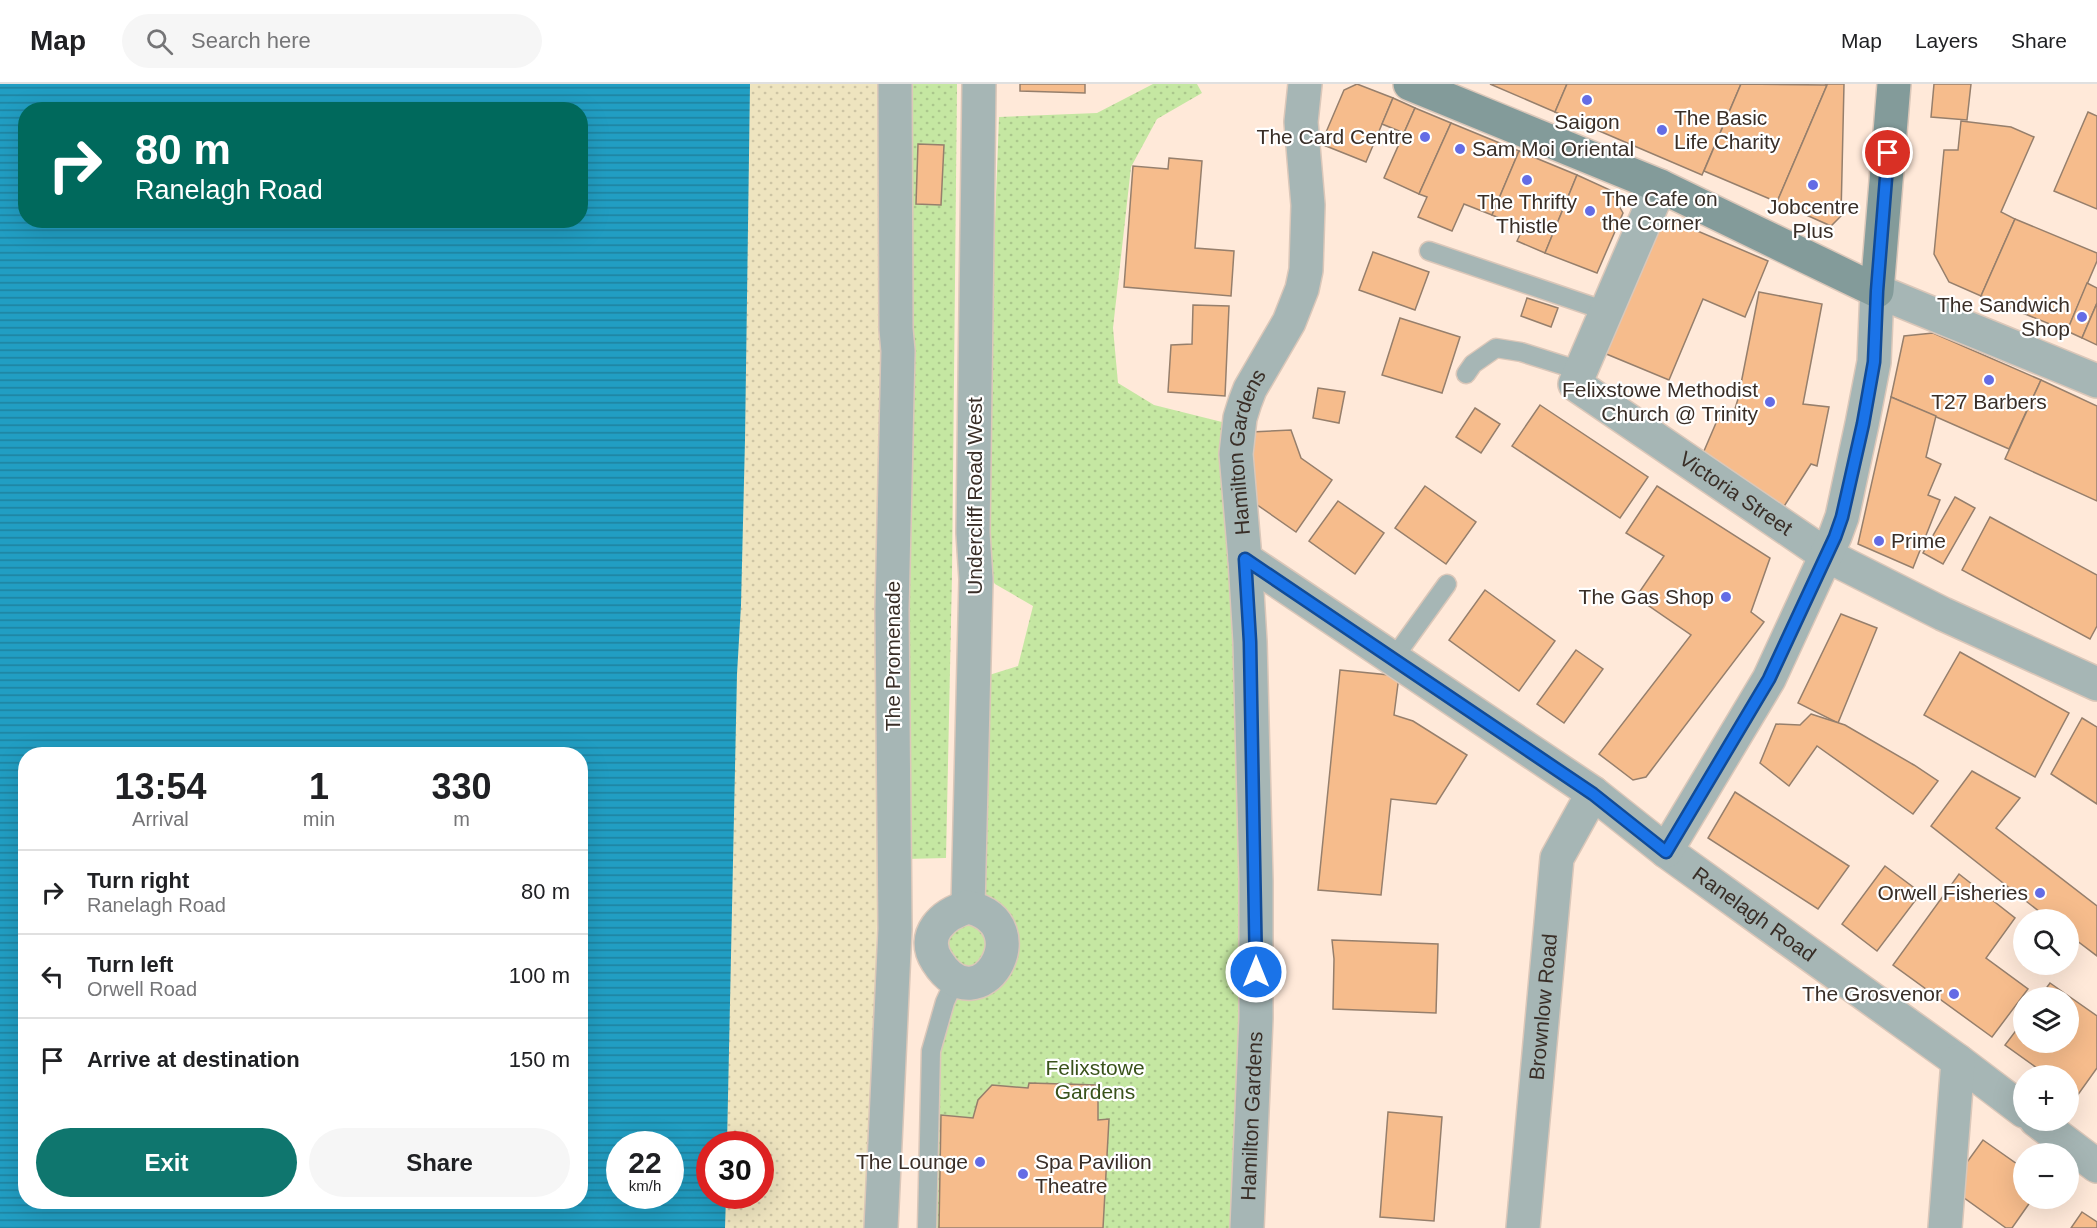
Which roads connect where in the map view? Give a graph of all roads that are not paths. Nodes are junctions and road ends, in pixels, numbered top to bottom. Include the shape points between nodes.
1 (896, 84) edge
2 (980, 84) edge
3 (1305, 84) edge
4 (1410, 84) edge
5 (1894, 84) edge
6 (1660, 186) junction
7 (1429, 251) dead end
8 (1877, 291) junction
9 (1606, 311) junction
10 (1581, 371) junction
11 (1466, 374) dead end
12 (2097, 381) edge
13 (1826, 555) junction
14 (1245, 559) junction
15 (1447, 584) dead end
16 (1393, 659) junction
17 (2097, 684) edge
18 (1593, 794) junction
19 (1666, 852) junction
20 (968, 907) junction
21 (955, 980) junction
22 (1958, 1061) junction
23 (2013, 1103) edge
24 (2051, 1131) edge
25 (2097, 1166) edge
26 (881, 1228) edge
27 (927, 1228) edge
28 (1246, 1228) edge
29 (1523, 1228) edge
30 (1945, 1228) edge

1 - 26 street, The Promenade via 898,351 892,610 895,929
2 - 20 street, Undercliff Road West via 973,533 976,579
3 - 14 street, Hamilton Gardens via 1301,123 1308,205 1306,270 1289,322 1250,389 1240,418 1236,454
4 - 6 main road
5 - 8 main road
6 - 8 main road
6 - 9 street
7 - 9 lane
8 - 12 street
8 - 13 street via 1874,362 1863,424 1842,517
9 - 10 street
10 - 11 lane via 1496,348
10 - 13 street, Victoria Street via 1575,384
13 - 17 street, Victoria Street
13 - 19 street via 1769,679
14 - 16 street, Ranelagh Road
14 - 28 street, Hamilton Gardens via 1256,984
15 - 16 lane
16 - 18 street, Ranelagh Road
18 - 19 street, Ranelagh Road
18 - 29 street, Brownlow Road via 1557,858
19 - 22 street, Ranelagh Road
20 - 21 street via 940,920 932,942 941,969
20 - 21 street via 980,909 999,929 999,964 973,983
21 - 27 lane via 931,1051
22 - 23 street, Ranelagh Road
22 - 30 street
24 - 25 street

